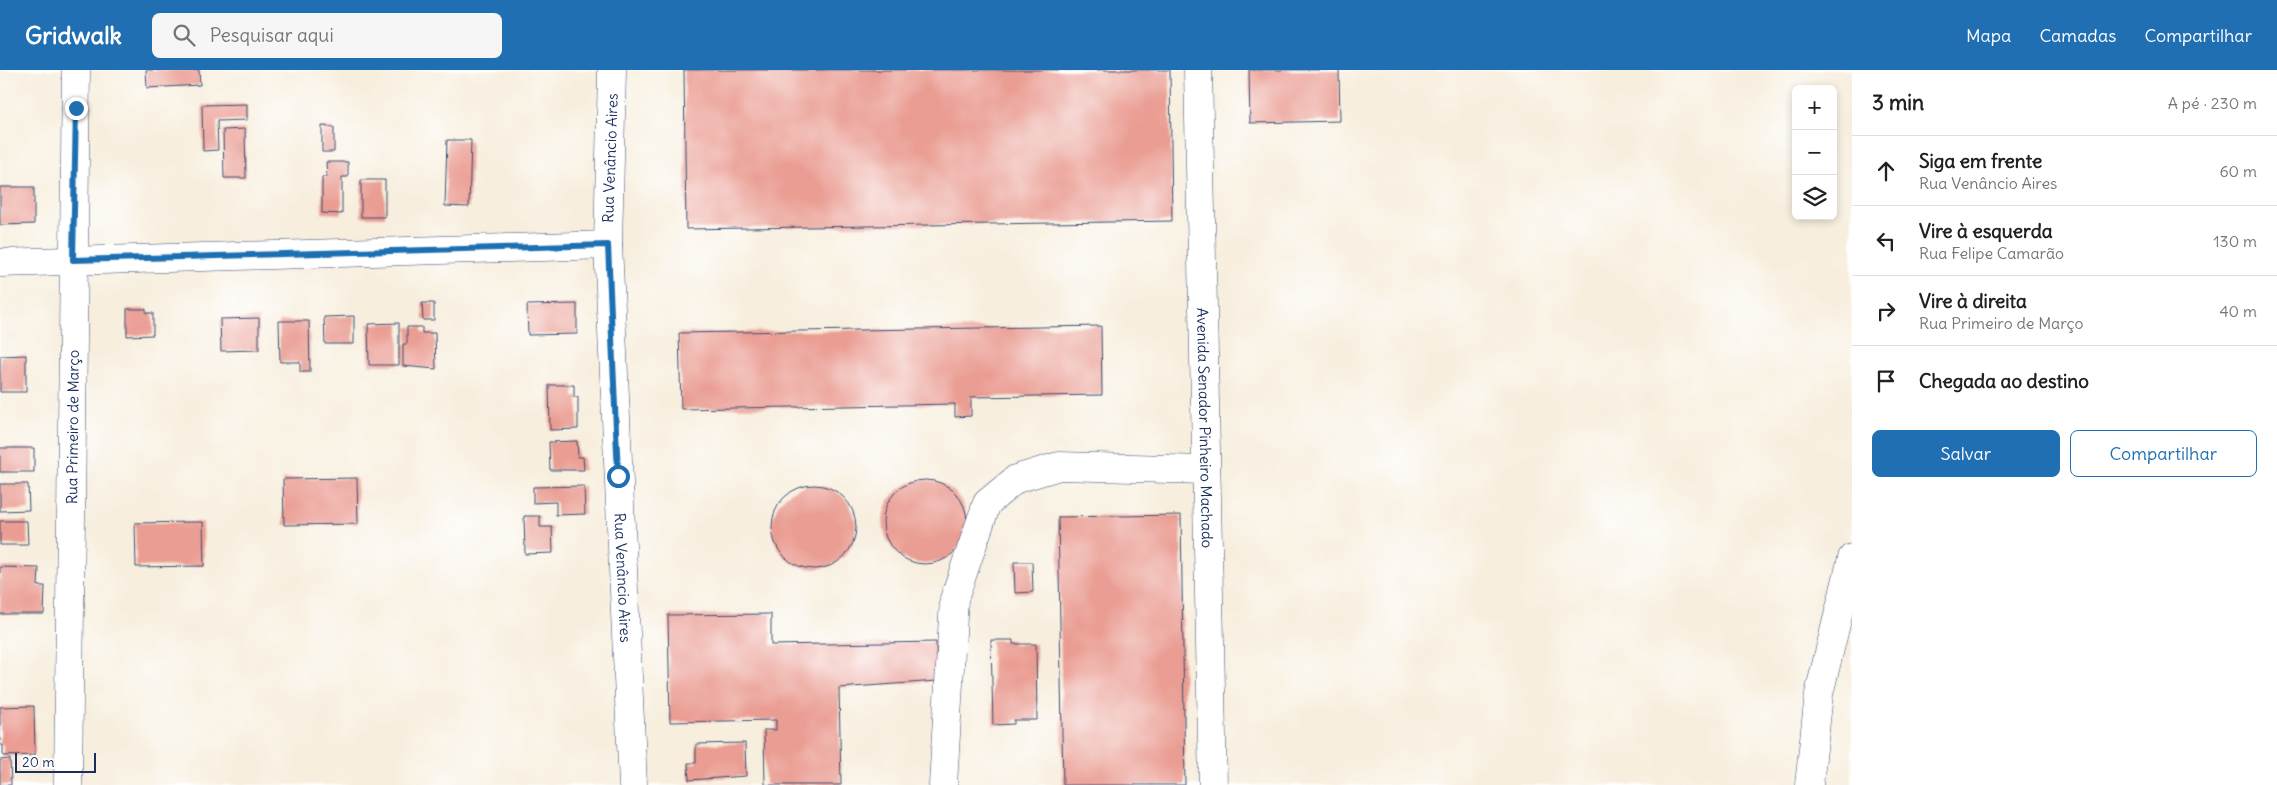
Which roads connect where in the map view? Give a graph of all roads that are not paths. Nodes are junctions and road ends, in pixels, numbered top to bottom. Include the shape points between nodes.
1 (76, 70) edge
2 (612, 70) edge
3 (1198, 70) edge
4 (608, 245) junction
5 (73, 260) junction
6 (0, 263) edge
7 (1206, 470) junction
8 (1852, 558) edge
9 (68, 785) edge
10 (633, 785) edge
11 (943, 785) edge
12 (1213, 785) edge
13 (1809, 785) edge

1 - 5 street, Rua Primeiro de Março
2 - 4 street, Rua Venâncio Aires
3 - 7 street, Avenida Senador Pinheiro Machado
4 - 5 street
4 - 10 street, Rua Venâncio Aires
5 - 6 street
5 - 9 street, Rua Primeiro de Março
7 - 11 street via 1059,466 1016,479 986,503 954,599
7 - 12 street, Avenida Senador Pinheiro Machado
8 - 13 street via 1819,694

